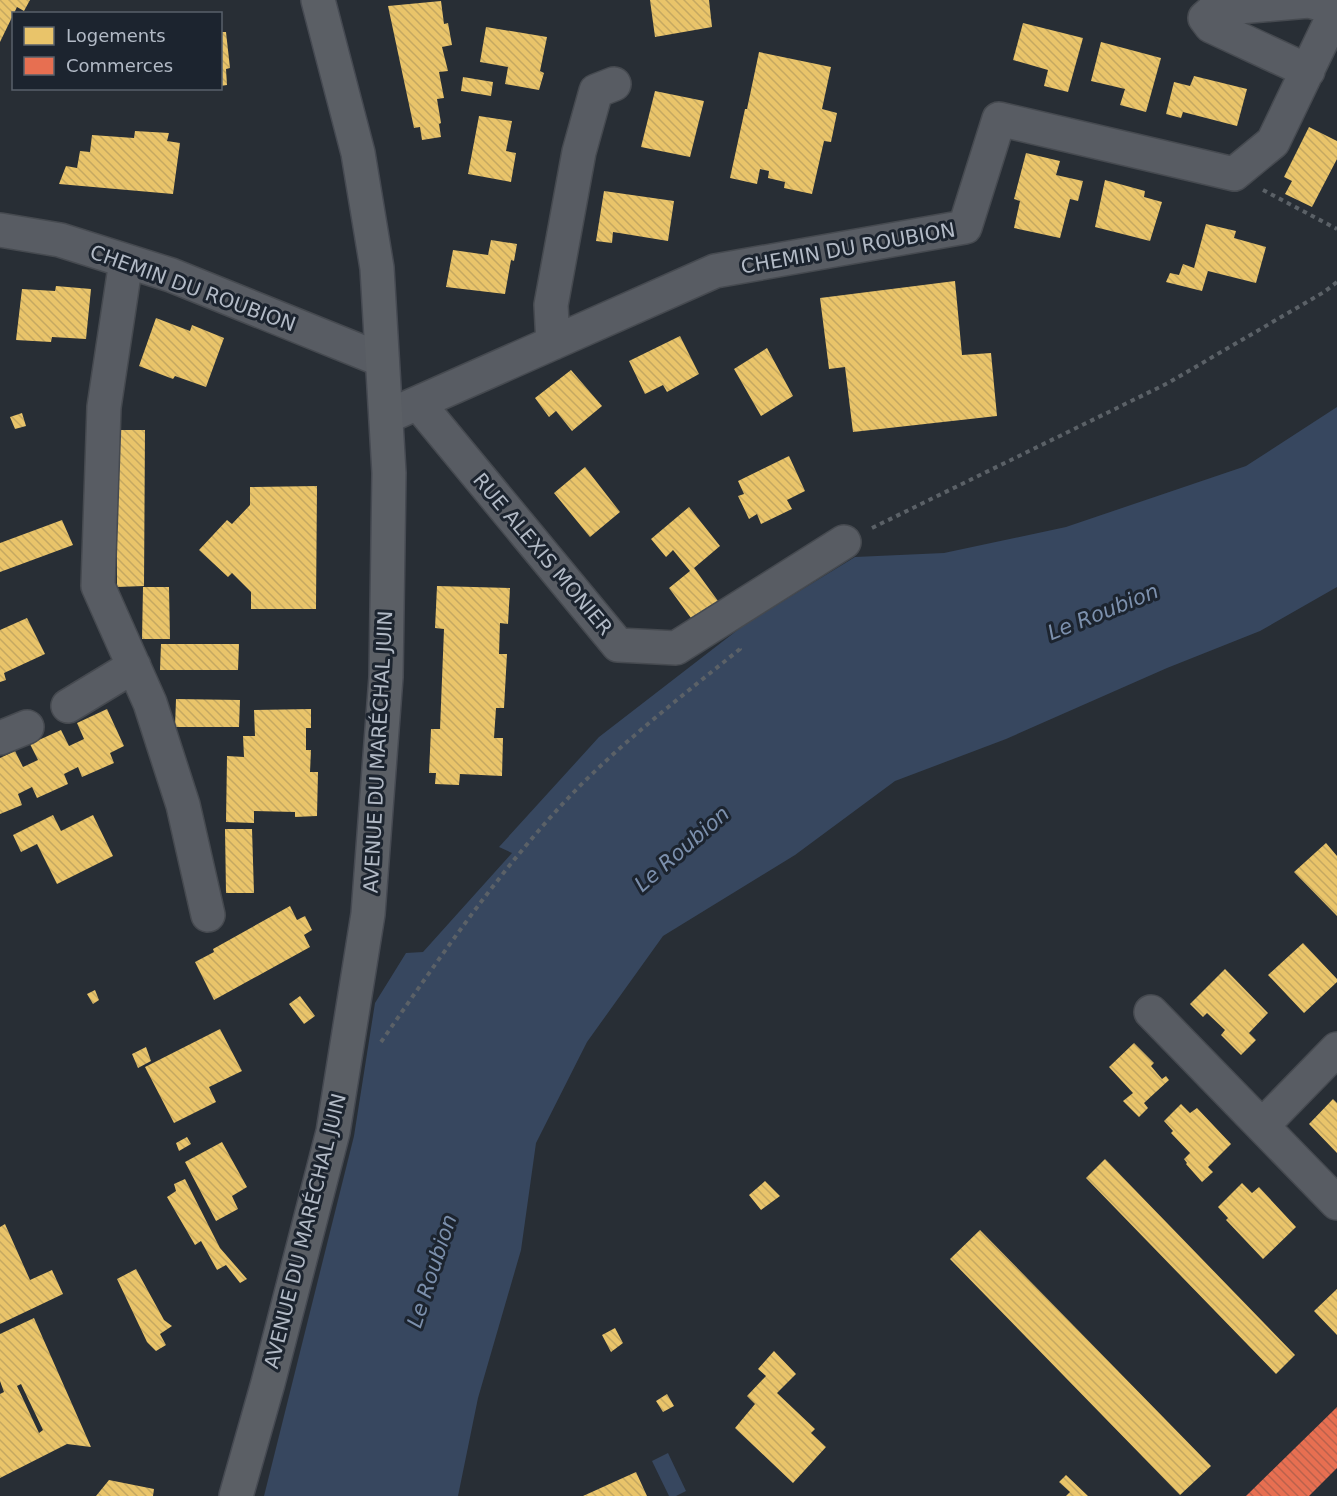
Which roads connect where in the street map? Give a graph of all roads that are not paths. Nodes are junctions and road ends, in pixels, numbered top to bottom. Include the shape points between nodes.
1 (318, 0) edge
2 (1308, 71) dead end
3 (614, 84) dead end
4 (0, 230) edge
5 (126, 261) junction
6 (554, 343) junction
7 (382, 360) junction
8 (418, 403) junction
9 (386, 417) junction
10 (844, 542) road end
11 (134, 666) junction
12 (68, 706) dead end
13 (208, 915) dead end
14 (1151, 1012) dead end
15 (1337, 1049) edge
16 (1262, 1126) junction
17 (1337, 1203) edge
18 (236, 1496) edge

1 - 7 main road, AVENUE DU MARÉCHAL JUIN via 358,153 377,268
2 - 6 street, CHEMIN DU ROUBION via 1273,142 1234,174 999,119 965,227 715,271
3 - 6 street via 596,91 579,152 551,305
4 - 5 street, CHEMIN DU ROUBION via 60,240
5 - 7 street, CHEMIN DU ROUBION via 171,275
5 - 11 street via 104,407 98,586
6 - 8 street, CHEMIN DU ROUBION
7 - 9 main road, AVENUE DU MARÉCHAL JUIN
8 - 9 street, CHEMIN DU ROUBION
8 - 10 street, RUE ALEXIS MONIER via 618,645 676,648
9 - 18 main road, AVENUE DU MARÉCHAL JUIN via 386,677 369,914 333,1132
11 - 12 street
11 - 13 street via 183,805
14 - 16 street
15 - 16 street
16 - 17 street

